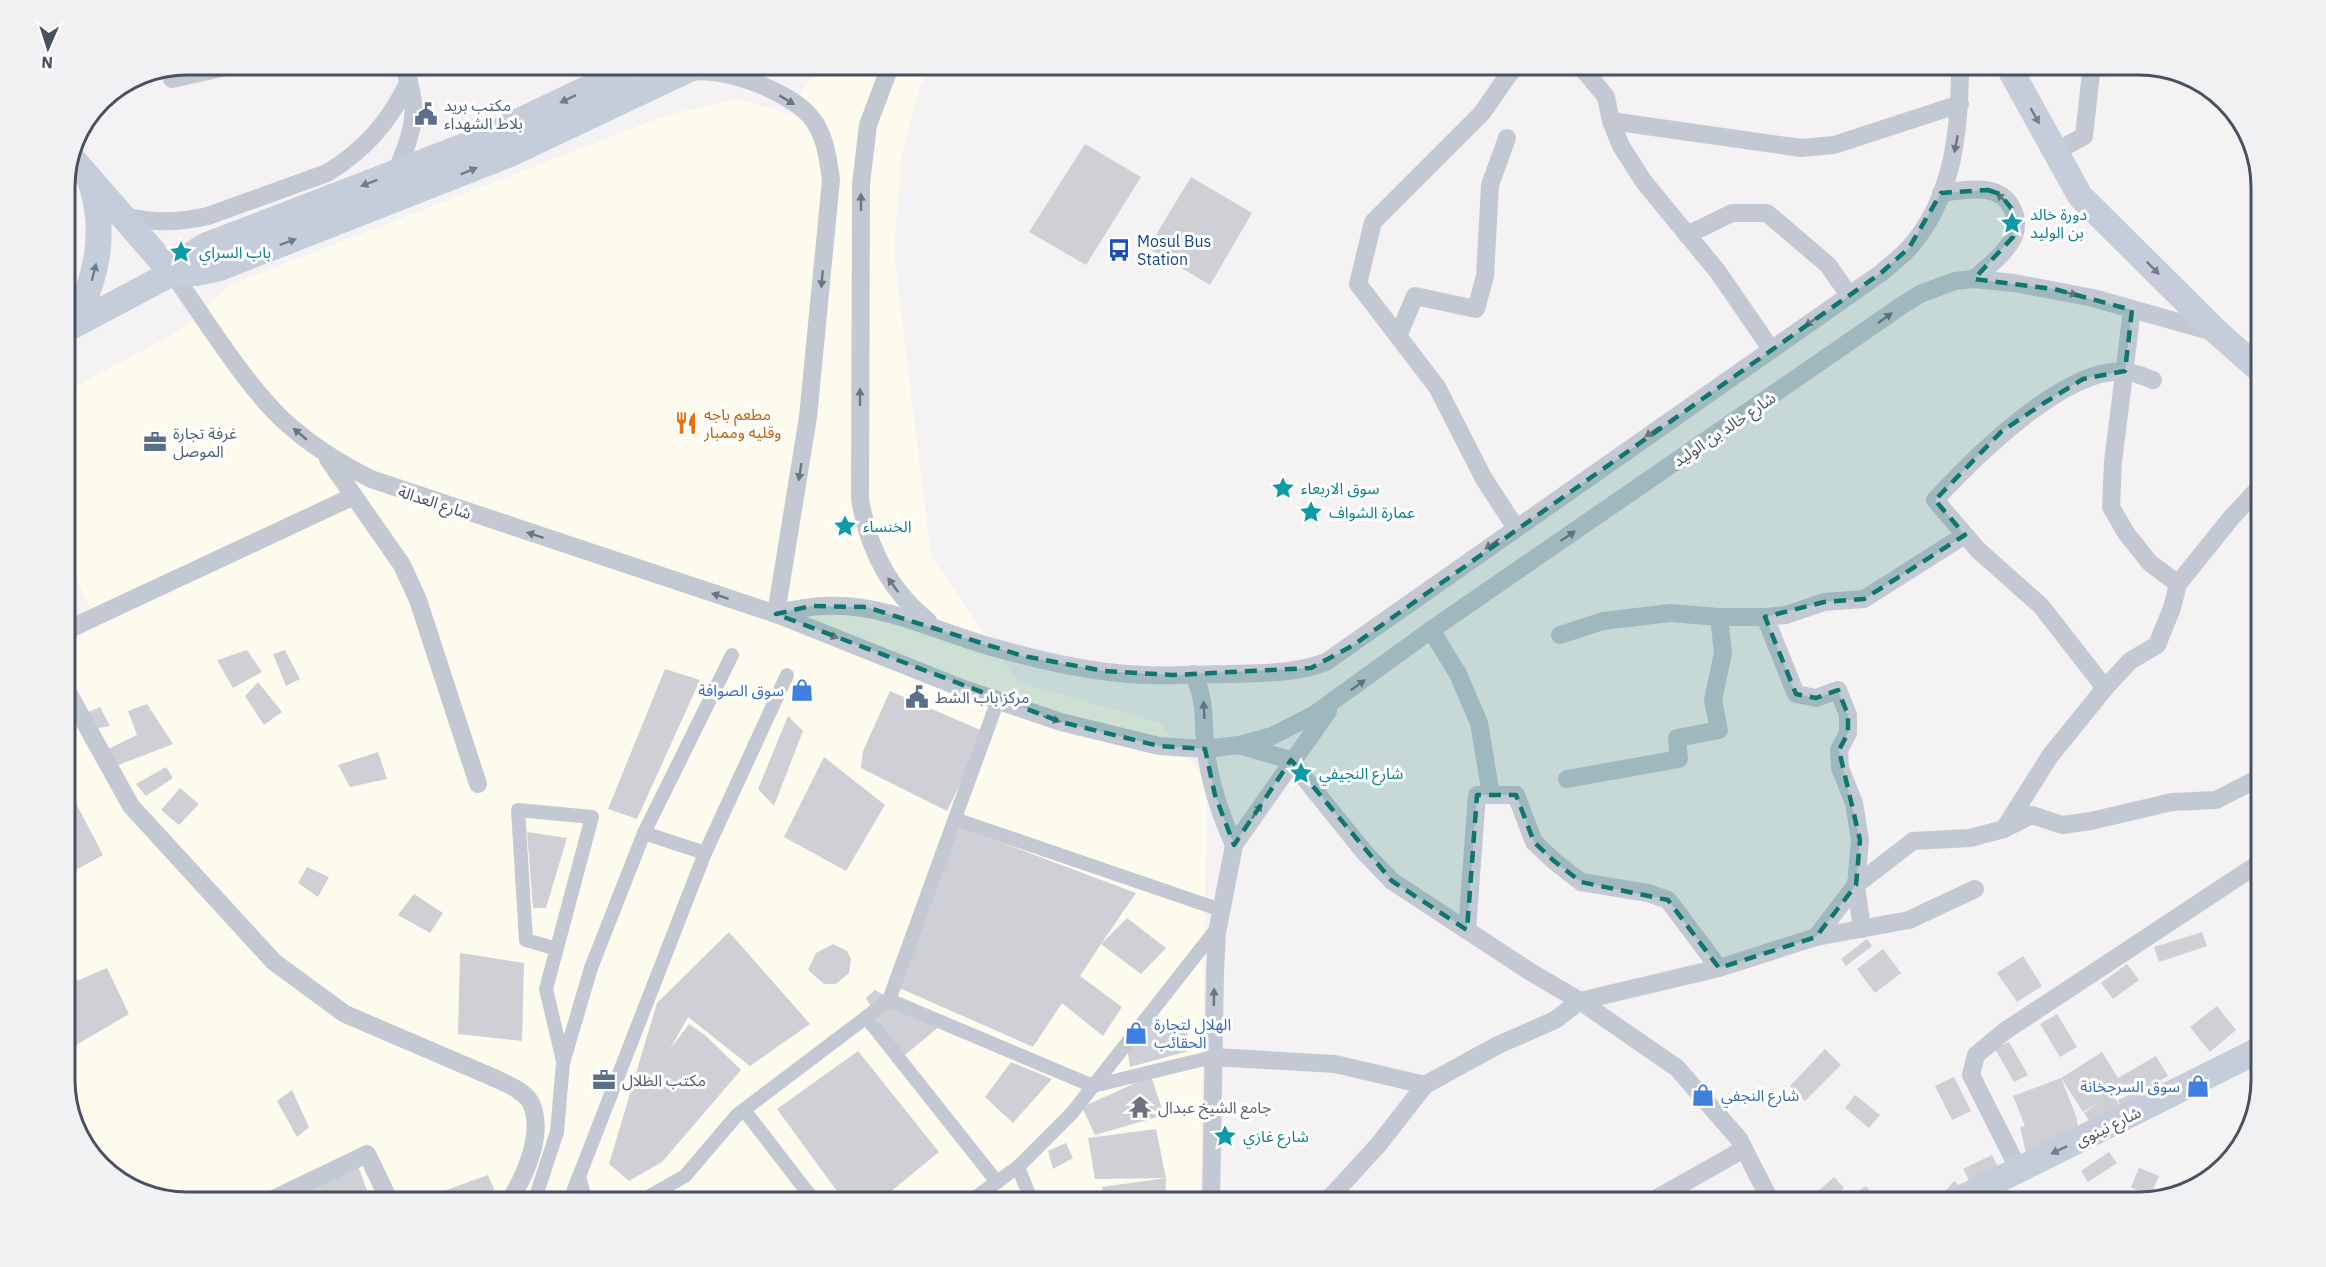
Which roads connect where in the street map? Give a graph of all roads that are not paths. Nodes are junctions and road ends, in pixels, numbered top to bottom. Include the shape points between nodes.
1 (190, 75) edge
2 (405, 75) edge
3 (407, 75) edge
4 (617, 75) edge
5 (677, 75) edge
6 (728, 75) edge
7 (887, 75) edge
8 (1508, 75) edge
9 (1588, 75) edge
10 (1960, 75) edge
11 (2013, 75) edge
12 (2091, 75) edge
13 (673, 76) joint
14 (172, 79) dead end
15 (1960, 104) junction
16 (1611, 121) junction
17 (1507, 138) dead end
18 (2055, 152) junction
19 (78, 165) edge
20 (396, 173) junction
21 (90, 179) junction
22 (1941, 193) junction
23 (123, 216) junction
24 (1687, 235) junction
25 (172, 273) junction
26 (1974, 279) junction
27 (1849, 295) junction
28 (2132, 309) junction
29 (75, 315) edge
30 (75, 324) edge
31 (2219, 334) junction
32 (1398, 336) junction
33 (1771, 349) junction
34 (2251, 362) edge
35 (2125, 371) junction
36 (2154, 380) dead end
37 (324, 453) junction
38 (354, 496) junction
39 (2251, 497) edge
40 (1515, 528) junction
41 (1965, 535) junction
42 (2178, 584) junction
43 (776, 614) junction
44 (1719, 617) junction
45 (1765, 617) junction
46 (75, 626) edge
47 (934, 626) junction
48 (1431, 630) junction
49 (1560, 635) dead end
50 (732, 655) dead end
51 (1193, 674) junction
52 (787, 675) dead end
53 (2105, 688) junction
54 (1336, 700) junction
55 (75, 705) edge
56 (994, 711) dead end
57 (1239, 745) junction
58 (1205, 749) junction
59 (1290, 760) junction
60 (1567, 779) dead end
61 (2251, 782) edge
62 (478, 784) dead end
63 (1491, 795) junction
64 (955, 819) junction
65 (2004, 829) junction
66 (644, 833) junction
67 (1234, 845) junction
68 (705, 853) junction
69 (2251, 869) edge
70 (1856, 885) junction
71 (1975, 889) dead end
72 (1220, 917) junction
73 (1862, 929) junction
74 (1467, 930) junction
75 (1816, 937) junction
76 (557, 949) junction
77 (1719, 968) junction
78 (889, 1000) junction
79 (1580, 1001) junction
80 (866, 1017) junction
81 (2251, 1054) edge
82 (1213, 1057) junction
83 (563, 1063) junction
84 (1425, 1085) junction
85 (1093, 1086) junction
86 (744, 1110) junction
87 (1744, 1149) junction
88 (1018, 1167) junction
89 (2019, 1170) junction
90 (579, 1176) junction
91 (997, 1182) junction
92 (289, 1192) edge
93 (385, 1192) edge
94 (515, 1192) edge
95 (538, 1192) edge
96 (573, 1192) edge
97 (583, 1192) edge
98 (658, 1192) edge
99 (807, 1192) edge
100 (987, 1192) edge
101 (1028, 1192) edge
102 (1211, 1192) edge
103 (1336, 1192) edge
104 (1669, 1192) edge
105 (1766, 1192) edge
106 (1976, 1192) edge

1 - 14 street
2 - 23 street via 390,118 345,162 327,173 190,220 154,222
3 - 20 street via 415,120
4 -> 20 main road via 526,120
13 -> 5 street
6 -> 43 street via 765,88 809,115 820,131 831,180 814,366
47 -> 7 street via 917,613 889,580 870,541 860,499 861,184 868,125
8 - 32 street via 1482,113 1373,222 1358,284
9 - 16 street via 1606,97
10 - 15 street
11 -> 18 main road
12 - 18 street via 2084,136
25 -> 13 main road via 220,268 447,180 572,126
15 - 16 street via 1834,145 1801,148
15 -> 22 street via 1957,139
16 - 24 street via 1621,146 1644,182
17 - 32 street via 1490,185 1485,276 1476,309 1415,296
18 -> 31 main road via 2080,196
19 - 21 main road
20 -> 25 main road via 205,246
21 - 23 main road
29 -> 21 main road via 88,292 98,254 98,216
26 -> 22 street via 2013,237 2015,213 2000,194 1988,190
22 - 27 street via 1909,248
23 - 25 main road
24 - 27 street via 1732,213 1767,213 1828,265
24 - 33 street via 1718,272
25 - 30 main road
37 -> 25 street, شارع العدالة via 265,400
26 -> 28 street, شارع خالد بن الوليد via 2054,289
48 -> 26 street, شارع خالد بن الوليد via 1904,304 1937,287
27 -> 33 street
28 - 31 street, شارع خالد بن الوليد
28 - 35 street
31 - 34 main road
32 - 40 street via 1437,387 1484,479
33 -> 40 street
35 - 36 street
35 - 41 street via 2083,379 2044,403 2002,431 1958,475 1935,500
35 - 42 street via 2110,507 2150,563
37 - 38 street
43 -> 37 street, شارع العدالة via 396,489
38 - 46 street
38 - 62 street via 402,565 418,600
39 - 42 street
40 -> 51 street via 1326,662 1287,672
41 - 45 street via 1864,599 1824,602 1786,615
41 - 53 street via 2041,606
42 - 53 street via 2157,645 2130,662
43 - 47 street via 811,606 847,605
43 -> 58 street, شارع العدالة via 964,689 1061,722 1159,746
44 - 45 street
44 - 49 street via 1670,613 1603,621
44 - 60 street via 1723,653 1713,700 1719,730 1677,738 1679,759
45 - 70 street via 1796,694 1816,698 1838,690 1848,715 1848,733 1839,750 1840,768 1854,803 1860,840
47 - 51 street via 1064,665 1145,675
54 -> 48 street, شارع خالد بن الوليد
48 - 63 street via 1458,674 1479,723
50 - 66 street
58 -> 51 street via 1203,695
52 - 68 street
53 - 65 street via 2049,756
54 - 57 street, شارع خالد بن الوليد via 1272,736
54 - 59 street
55 - 94 street via 131,806 274,962 345,1014 492,1077 530,1102 535,1118 534,1137
56 - 64 street
57 - 58 street, شارع العدالة
57 - 59 street
58 - 67 street via 1215,795
67 -> 59 street
59 - 74 street via 1392,882
61 - 65 street via 2216,800 2172,802 2062,825 2032,815
63 - 74 street via 1477,795
63 - 77 street via 1516,795 1534,842 1581,882 1668,900
64 - 72 street
64 - 78 street
65 - 70 street via 1970,838 1913,841
66 - 68 street
66 - 83 street via 591,968
67 - 72 street
68 - 90 street
69 - 89 street via 2004,1031 1976,1055 1971,1075
70 - 73 street
70 - 75 street
71 - 73 street via 1909,920
82 -> 72 street
72 - 85 street
73 - 75 street
74 - 79 street
75 - 77 street
76 - 76 street via 592,817 518,810 526,940
76 - 83 street via 546,989
77 - 79 street
78 - 80 street
78 - 85 street
79 - 84 street via 1555,1020 1498,1045
79 - 87 street via 1677,1068
80 - 86 street
80 - 91 street
81 -> 89 main road, شارع نينوى
82 - 84 street via 1335,1064
82 - 85 street
82 - 102 street
83 - 95 street via 557,1132
84 - 103 street
85 - 88 street
86 - 98 street via 685,1176
86 - 99 street
87 - 104 street
87 - 105 street
88 - 91 street
88 - 101 street
89 - 106 main road, شارع نينوى
90 - 96 street
90 - 97 street
91 - 100 street
92 - 93 street via 367,1154

